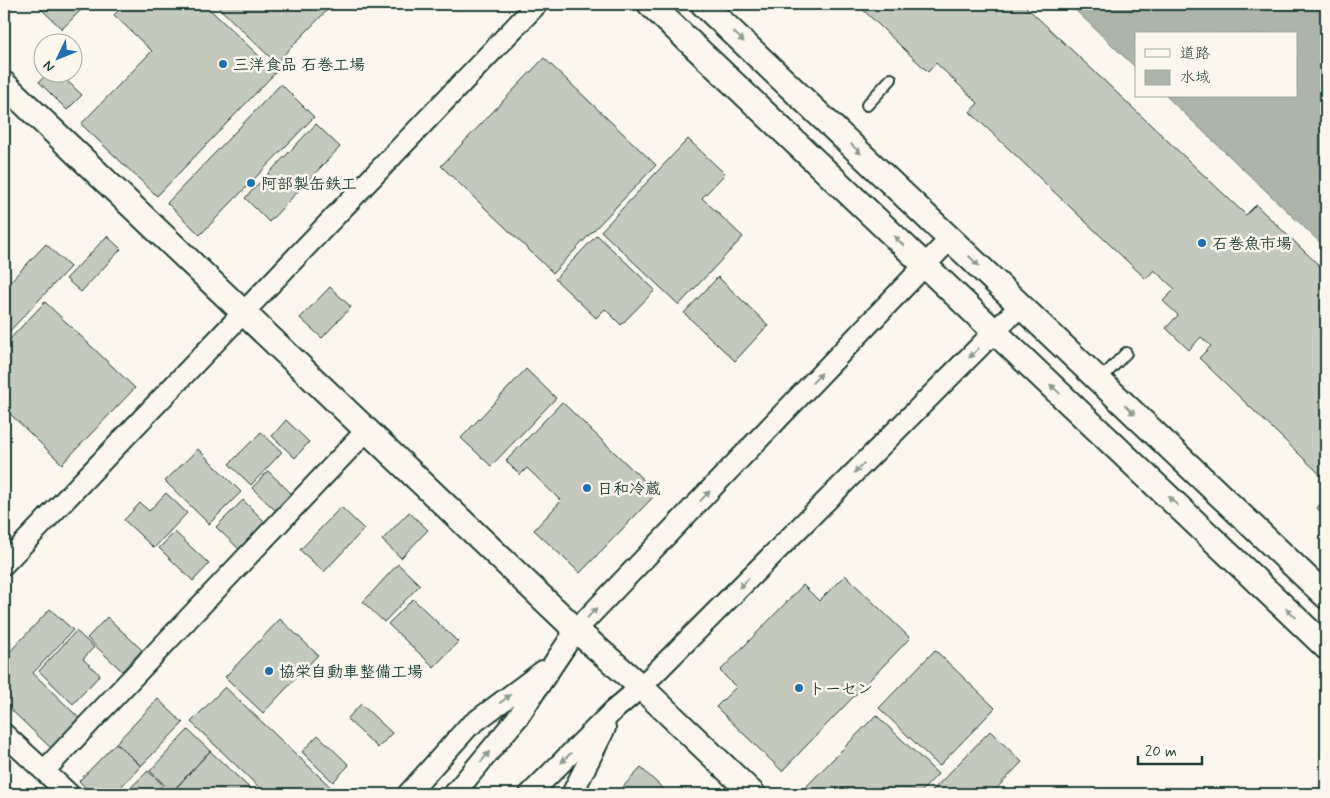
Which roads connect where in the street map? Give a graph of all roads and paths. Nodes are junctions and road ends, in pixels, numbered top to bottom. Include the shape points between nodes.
1 (537, 4) edge
2 (650, 4) edge
3 (703, 4) edge
4 (891, 79) dead end
5 (4, 84) edge
6 (867, 105) dead end
7 (950, 239) junction
8 (925, 266) junction
9 (1020, 306) junction
10 (243, 311) junction
11 (995, 333) junction
12 (1126, 353) dead end
13 (1100, 381) junction
14 (367, 430) junction
15 (4, 564) edge
16 (1326, 596) edge
17 (576, 630) junction
18 (1326, 646) edge
19 (556, 661) junction
20 (641, 687) junction
21 (614, 710) junction
22 (4, 734) edge
23 (44, 771) junction
24 (69, 794) edge
25 (408, 794) edge
26 (454, 794) edge
27 (530, 794) edge
28 (572, 794) edge
29 (753, 794) edge

1 - 10 street
8 -> 2 street
3 -> 7 street
4 - 6 lane
5 - 10 street
7 - 8 street
7 -> 9 street
8 - 11 street
17 -> 8 street
9 - 11 street
9 - 13 street
10 - 14 street
10 - 15 street
18 -> 11 street
11 -> 20 street
12 - 13 lane
13 -> 16 street
14 - 17 street
14 - 23 street
17 - 19 street
17 - 20 street
25 -> 19 street via 468,727
26 -> 19 street via 518,717
20 - 21 street
20 - 29 street
21 -> 27 street
21 - 28 street
22 - 23 street
23 - 24 street

